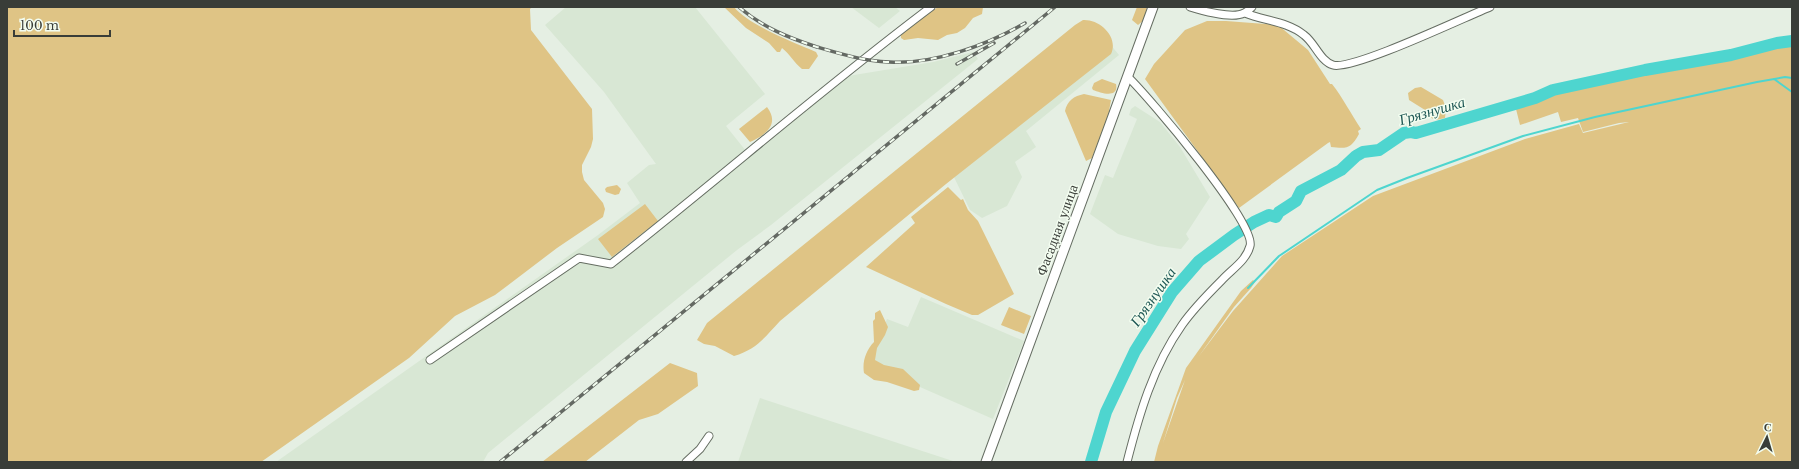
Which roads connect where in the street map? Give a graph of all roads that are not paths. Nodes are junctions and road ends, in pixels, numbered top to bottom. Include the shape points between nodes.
1 (931, 7) edge
2 (1153, 7) edge
3 (1190, 7) edge
4 (1252, 7) edge
5 (1490, 7) edge
6 (1244, 13) junction
7 (1128, 77) junction
8 (430, 360) dead end
9 (709, 436) dead end
10 (686, 462) edge
11 (986, 462) edge
12 (1127, 462) edge

1 - 8 street via 856,64 611,264 579,258
2 - 7 main road, Фасадная улица
3 - 6 street via 1223,15
4 - 6 street
5 - 6 street via 1372,57 1334,66 1325,60 1305,35 1279,22
7 - 11 main road, Фасадная улица
7 - 12 street via 1177,132 1235,209 1251,238 1242,262 1207,295 1182,326 1159,364 1143,403
9 - 10 street

